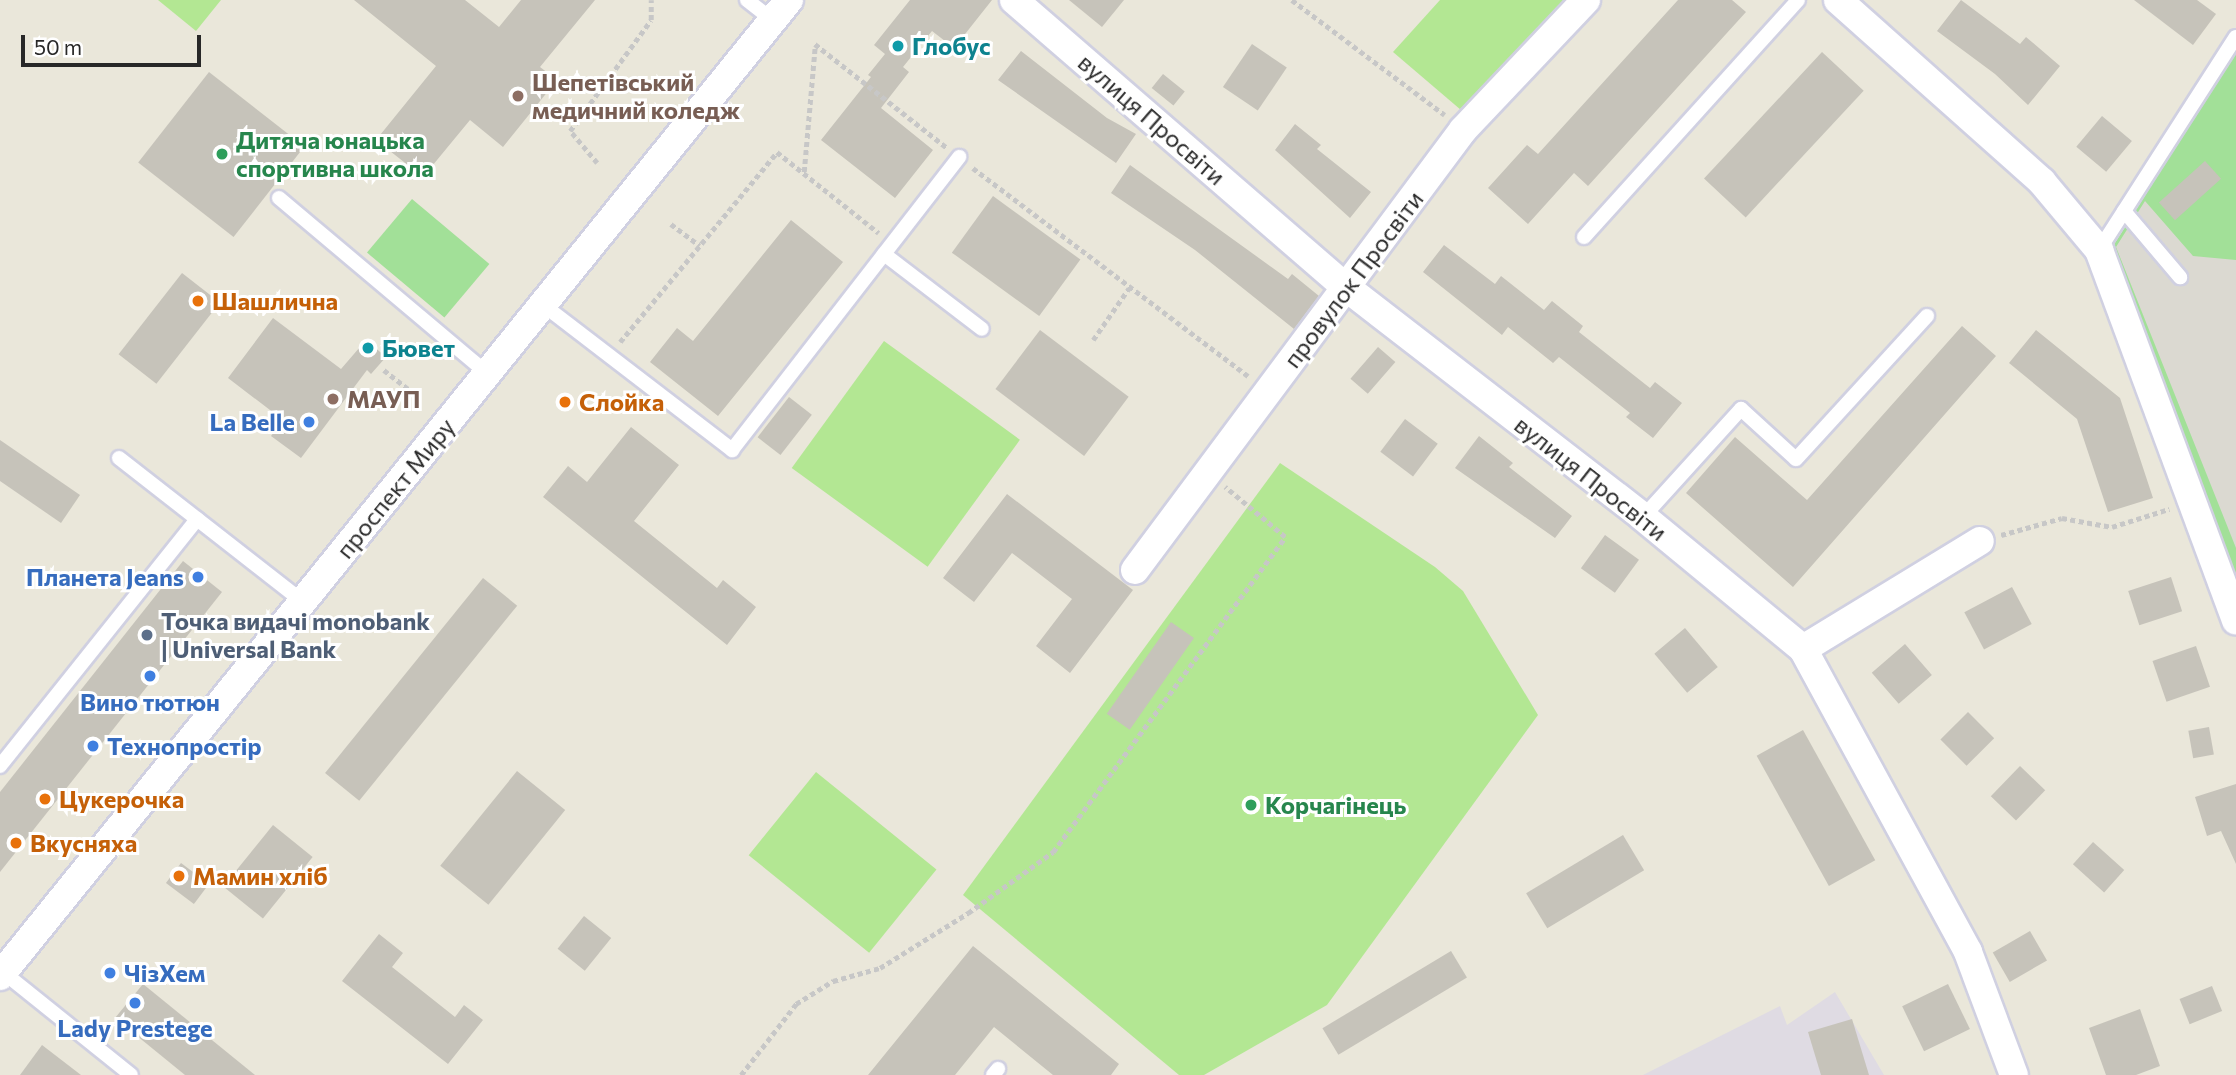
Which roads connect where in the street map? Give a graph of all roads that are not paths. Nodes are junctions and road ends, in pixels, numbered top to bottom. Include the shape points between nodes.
1 (747, 0) edge
2 (1014, 0) edge
3 (1586, 0) edge
4 (1798, 0) edge
5 (1838, 0) edge
6 (781, 10) edge
7 (2236, 37) edge
8 (959, 157) road end
9 (279, 198) dead end
10 (2124, 211) junction
11 (1584, 237) dead end
12 (888, 249) junction
13 (2099, 250) junction
14 (2180, 277) dead end
15 (1346, 288) junction
16 (542, 304) junction
17 (1927, 316) dead end
18 (982, 329) dead end
19 (487, 373) junction
20 (119, 458) dead end
21 (1643, 517) junction
22 (197, 519) junction
23 (1980, 541) road end
24 (1135, 570) dead end
25 (303, 602) junction
26 (2236, 621) edge
27 (1802, 649) junction
28 (0, 766) edge
29 (2, 974) edge
30 (131, 1075) edge
31 (2014, 1075) edge

1 - 6 lane
2 - 15 street, вулиця Просвіти
3 - 15 street, провулок Просвіти via 1463,130
4 - 11 lane
5 - 13 street via 2042,182
6 - 16 street, проспект Миру
7 - 10 lane
8 - 12 lane
9 - 19 lane
10 - 13 lane
10 - 14 lane
12 - 16 lane via 732,450
12 - 18 lane
13 - 26 street
15 - 21 street, вулиця Просвіти
15 - 24 street, провулок Просвіти
16 - 19 street, проспект Миру
17 - 21 lane via 1796,459 1741,409
19 - 25 street, проспект Миру
20 - 22 lane
21 - 27 street, вулиця Просвіти
22 - 25 lane
22 - 28 lane
23 - 27 street
25 - 29 street, проспект Миру
27 - 31 street, вулиця Просвіти via 1968,952
29 - 30 lane

